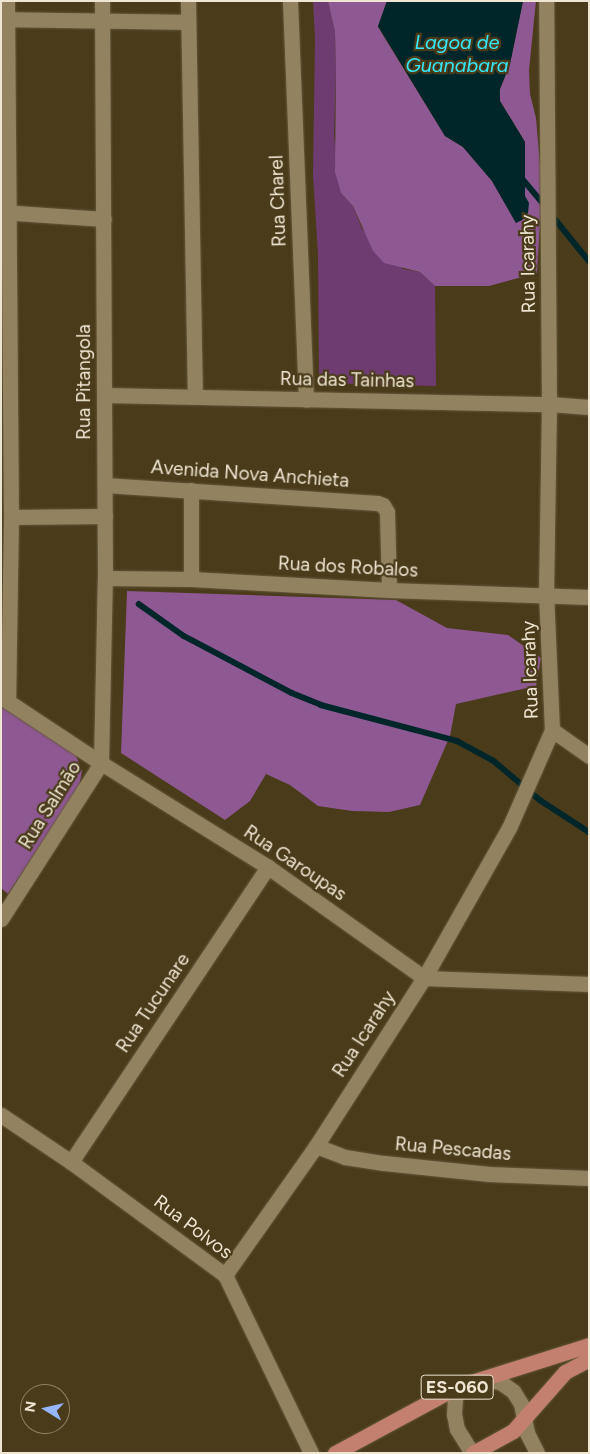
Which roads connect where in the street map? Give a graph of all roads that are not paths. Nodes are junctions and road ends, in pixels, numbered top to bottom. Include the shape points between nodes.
1 (7, 1) edge
2 (102, 1) edge
3 (188, 1) edge
4 (290, 1) edge
5 (546, 1) edge
6 (4, 19) edge
7 (103, 22) junction
8 (188, 22) junction
9 (5, 212) edge
10 (104, 219) junction
11 (104, 395) junction
12 (196, 397) junction
13 (306, 400) junction
14 (549, 404) junction
15 (589, 407) edge
16 (105, 486) junction
17 (191, 490) junction
18 (105, 516) junction
19 (11, 517) junction
20 (105, 578) junction
21 (191, 579) junction
22 (389, 590) junction
23 (546, 595) junction
24 (589, 597) edge
25 (4, 699) edge
26 (552, 730) junction
27 (589, 756) edge
28 (101, 763) junction
29 (268, 866) junction
30 (1, 919) edge
31 (424, 978) junction
32 (589, 984) edge
33 (1, 1115) edge
34 (316, 1146) junction
35 (70, 1162) junction
36 (589, 1178) edge
37 (225, 1275) junction
38 (589, 1346) edge
39 (589, 1359) edge
40 (484, 1379) junction
41 (459, 1386) junction
42 (523, 1420) junction
43 (537, 1452) edge
44 (311, 1453) edge
45 (335, 1453) edge
46 (473, 1453) edge

1 - 6 street
2 - 7 street, Rua Pitangola
3 - 8 street
4 - 13 street, Rua Charel
5 - 14 street, Rua Icarahy
6 - 7 street
6 - 9 street
7 - 8 street
7 - 10 street, Rua Pitangola
8 - 12 street
9 - 10 street
9 - 19 street
10 - 11 street, Rua Pitangola
11 - 12 street, Rua das Tainhas
11 - 16 street, Rua Pitangola
12 - 13 street, Rua das Tainhas
13 - 14 street, Rua das Tainhas
14 - 15 street, Rua das Tainhas
14 - 23 street, Rua Icarahy
16 - 17 street, Avenida Nova Anchieta
16 - 18 street, Rua Pitangola
17 - 21 street
17 - 22 street, Avenida Nova Anchieta via 383,505 387,512
18 - 19 street
18 - 20 street, Rua Pitangola
19 - 25 street
20 - 21 street, Rua dos Robalos
20 - 28 street, Rua Pitangola
21 - 22 street, Rua dos Robalos
22 - 23 street, Rua dos Robalos
23 - 24 street, Rua dos Robalos
23 - 26 street, Rua Icarahy
25 - 28 street, Rua Garoupas
26 - 27 street
26 - 31 street, Rua Icarahy via 509,828
28 - 29 street, Rua Garoupas
28 - 30 street, Rua Salmão
29 - 31 street, Rua Garoupas
29 - 35 street, Rua Tucunare
31 - 32 street
31 - 34 street, Rua Icarahy
33 - 35 street, Rua Polvos
34 - 36 street, Rua Pescadas via 345,1156 384,1163 489,1174
34 - 37 street, Rua Icarahy
35 - 37 street, Rua Polvos
37 - 44 street, Rua Polvos
38 - 40 main road, ES-060
39 - 42 main road via 566,1372
40 - 41 main road, ES-060
40 - 42 street via 500,1382 513,1391 521,1404
41 - 45 main road, ES-060
41 - 46 street via 454,1414 457,1429
42 - 43 street
42 - 46 main road via 513,1431

